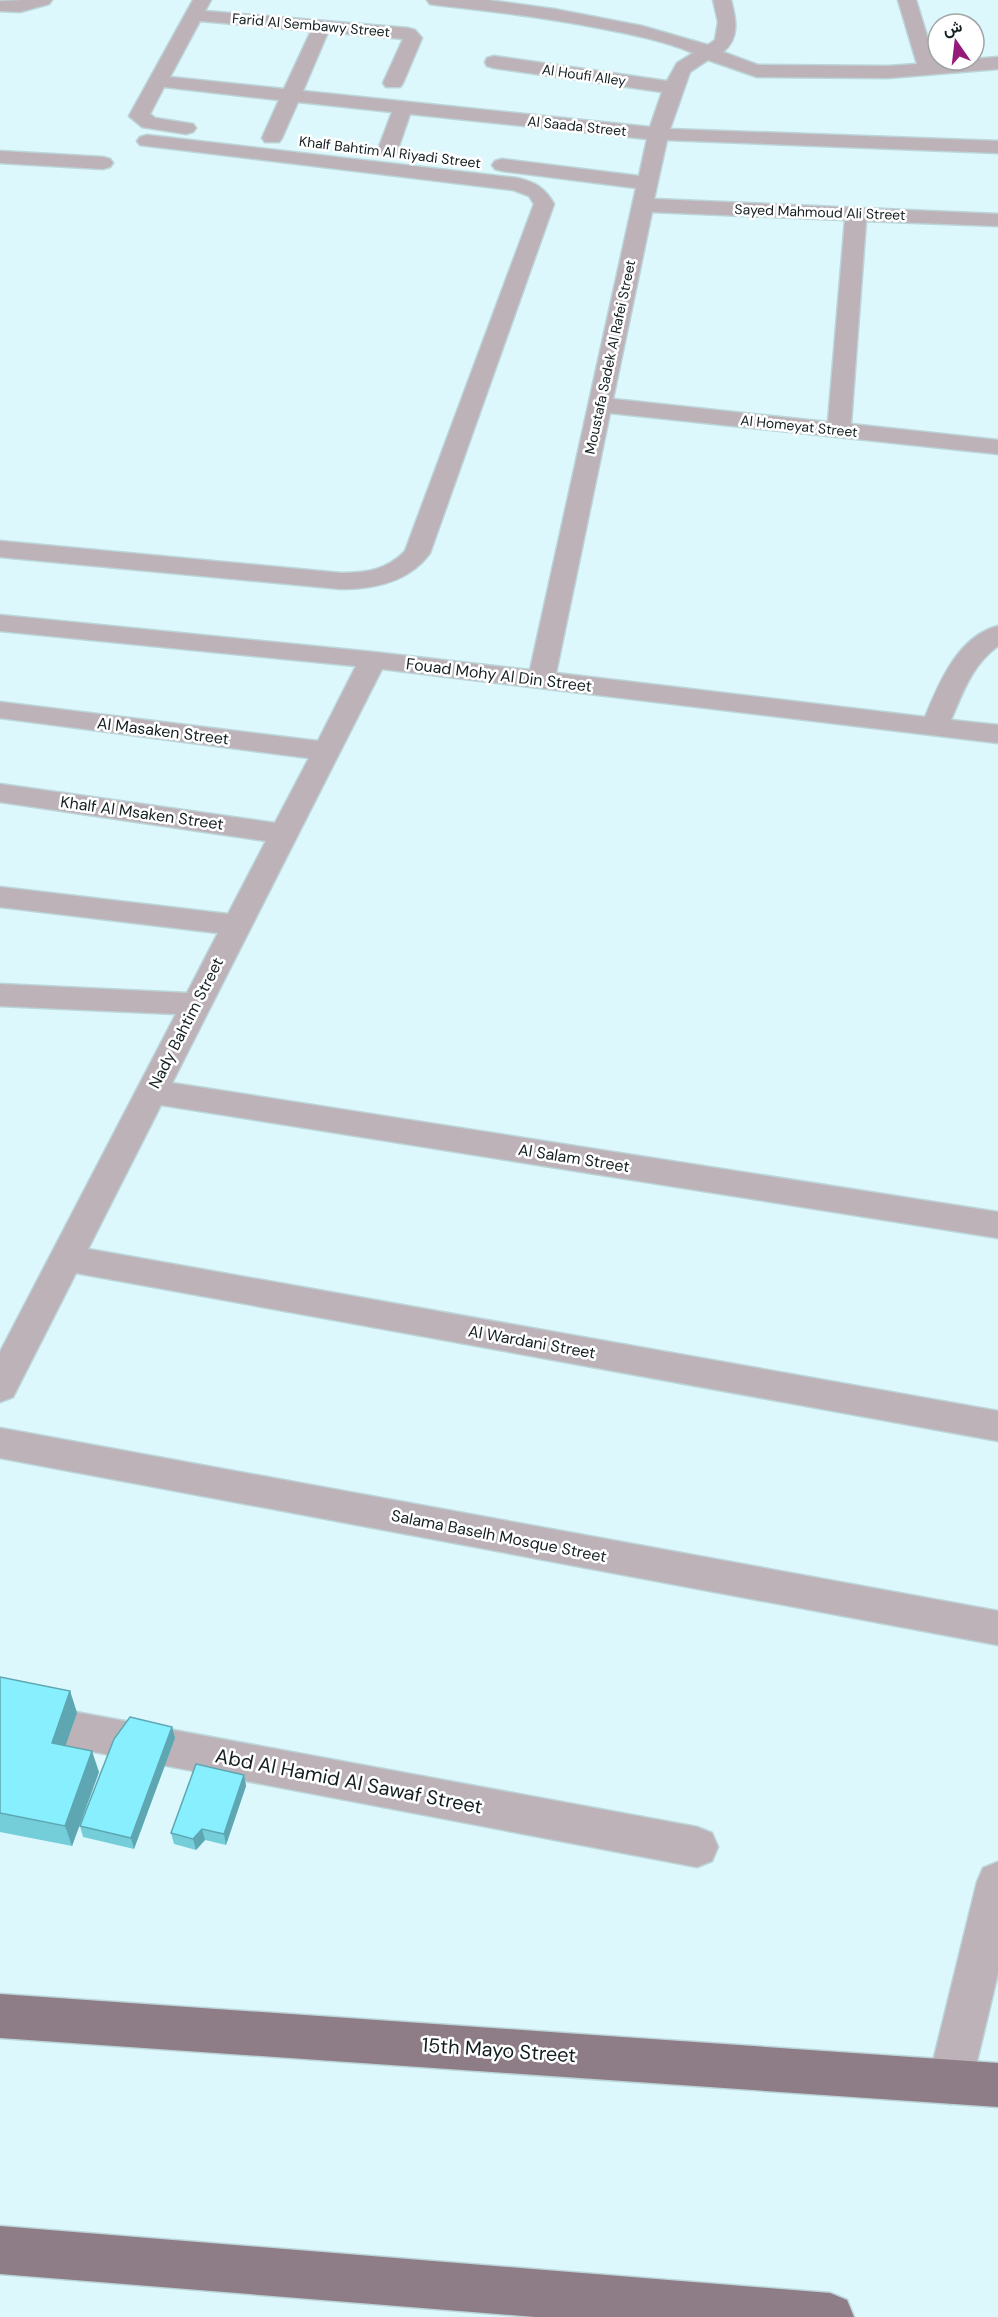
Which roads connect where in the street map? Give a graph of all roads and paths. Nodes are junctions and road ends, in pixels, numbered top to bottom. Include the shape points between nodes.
1 (43, 0) edge
2 (448, 0) edge
3 (722, 0) edge
4 (907, 0) edge
5 (0, 6) edge
6 (198, 8) edge
7 (322, 26) junction
8 (711, 53) junction
9 (494, 62) dead end
10 (926, 63) edge
11 (926, 70) edge
12 (157, 81) junction
13 (393, 83) dead end
14 (674, 88) junction
15 (291, 95) junction
16 (403, 107) junction
17 (658, 134) junction
18 (272, 138) junction
19 (147, 141) dead end
20 (998, 147) edge
21 (387, 152) junction
22 (0, 157) edge
23 (103, 163) dead end
24 (645, 194) junction
25 (856, 214) junction
26 (998, 220) edge
27 (600, 405) junction
28 (839, 430) junction
29 (998, 447) edge
30 (0, 549) edge
31 (0, 623) edge
32 (998, 634) edge
33 (373, 660) junction
34 (541, 680) junction
35 (0, 710) edge
36 (934, 727) junction
37 (998, 734) edge
38 (326, 752) junction
39 (0, 792) edge
40 (284, 834) junction
41 (0, 897) edge
42 (237, 925) junction
43 (0, 995) edge
44 (196, 1004) junction
45 (151, 1092) junction
46 (998, 1225) edge
47 (66, 1258) junction
48 (0, 1386) edge
49 (998, 1426) edge
50 (0, 1443) edge
51 (998, 1628) edge
52 (0, 1716) edge
53 (697, 1847) dead end
54 (998, 1882) edge
55 (0, 2016) edge
56 (950, 2082) junction
57 (998, 2085) edge
58 (0, 2250) edge
59 (687, 2312) edge
60 (830, 2317) edge

1 - 5 street via 20,7
2 - 8 street via 565,16 674,39
3 - 8 street via 726,37
4 - 10 street
6 - 7 street, Farid Al Sembawy Street
6 - 12 street
7 - 13 street, Farid Al Sembawy Street via 412,36
7 - 15 street
8 - 11 street via 738,67 757,71
8 - 14 street, Moustafa Sadek Al Rafei Street via 684,67
9 - 14 street, Al Houfi Alley
12 - 15 street, Al Saada Street
12 - 18 street, Khalf Bahtim Al Riyadi Street via 139,116 149,123
14 - 17 street, Moustafa Sadek Al Rafei Street
15 - 16 street, Al Saada Street
15 - 18 street
16 - 17 street, Al Saada Street
16 - 21 street
17 - 20 street, Al Saada Street
17 - 24 street, Moustafa Sadek Al Rafei Street
18 - 21 street, Khalf Bahtim Al Riyadi Street
19 - 30 street via 517,184 537,192 544,204 417,554 400,569 373,579 341,581
21 - 24 street, Khalf Bahtim Al Riyadi Street
22 - 23 street
24 - 25 street, Sayed Mahmoud Ali Street
24 - 27 street, Moustafa Sadek Al Rafei Street
25 - 26 street, Sayed Mahmoud Ali Street
25 - 28 street
27 - 28 street, Al Homeyat Street
27 - 34 street, Moustafa Sadek Al Rafei Street
28 - 29 street, Al Homeyat Street
31 - 33 street, Fouad Mohy Al Din Street
32 - 36 street via 981,645 962,666
33 - 34 street, Fouad Mohy Al Din Street
33 - 38 street, Nady Bahtim Street
34 - 36 street, Fouad Mohy Al Din Street
35 - 38 street, Al Masaken Street
36 - 37 street, Fouad Mohy Al Din Street
38 - 40 street, Nady Bahtim Street
39 - 40 street, Khalf Al Msaken Street
40 - 42 street, Nady Bahtim Street
41 - 42 street
42 - 44 street, Nady Bahtim Street
43 - 44 street
44 - 45 street, Nady Bahtim Street
45 - 46 street, Al Salam Street
45 - 47 street, Nady Bahtim Street
47 - 48 street, Nady Bahtim Street
47 - 49 street, Al Wardani Street
50 - 51 street, Salama Baselh Mosque Street
52 - 53 street, Abd Al Hamid Al Sawaf Street
54 - 56 street
55 - 56 main road, 15th Mayo Street
56 - 57 main road, 15th Mayo Street
58 - 59 main road
59 - 60 main road

